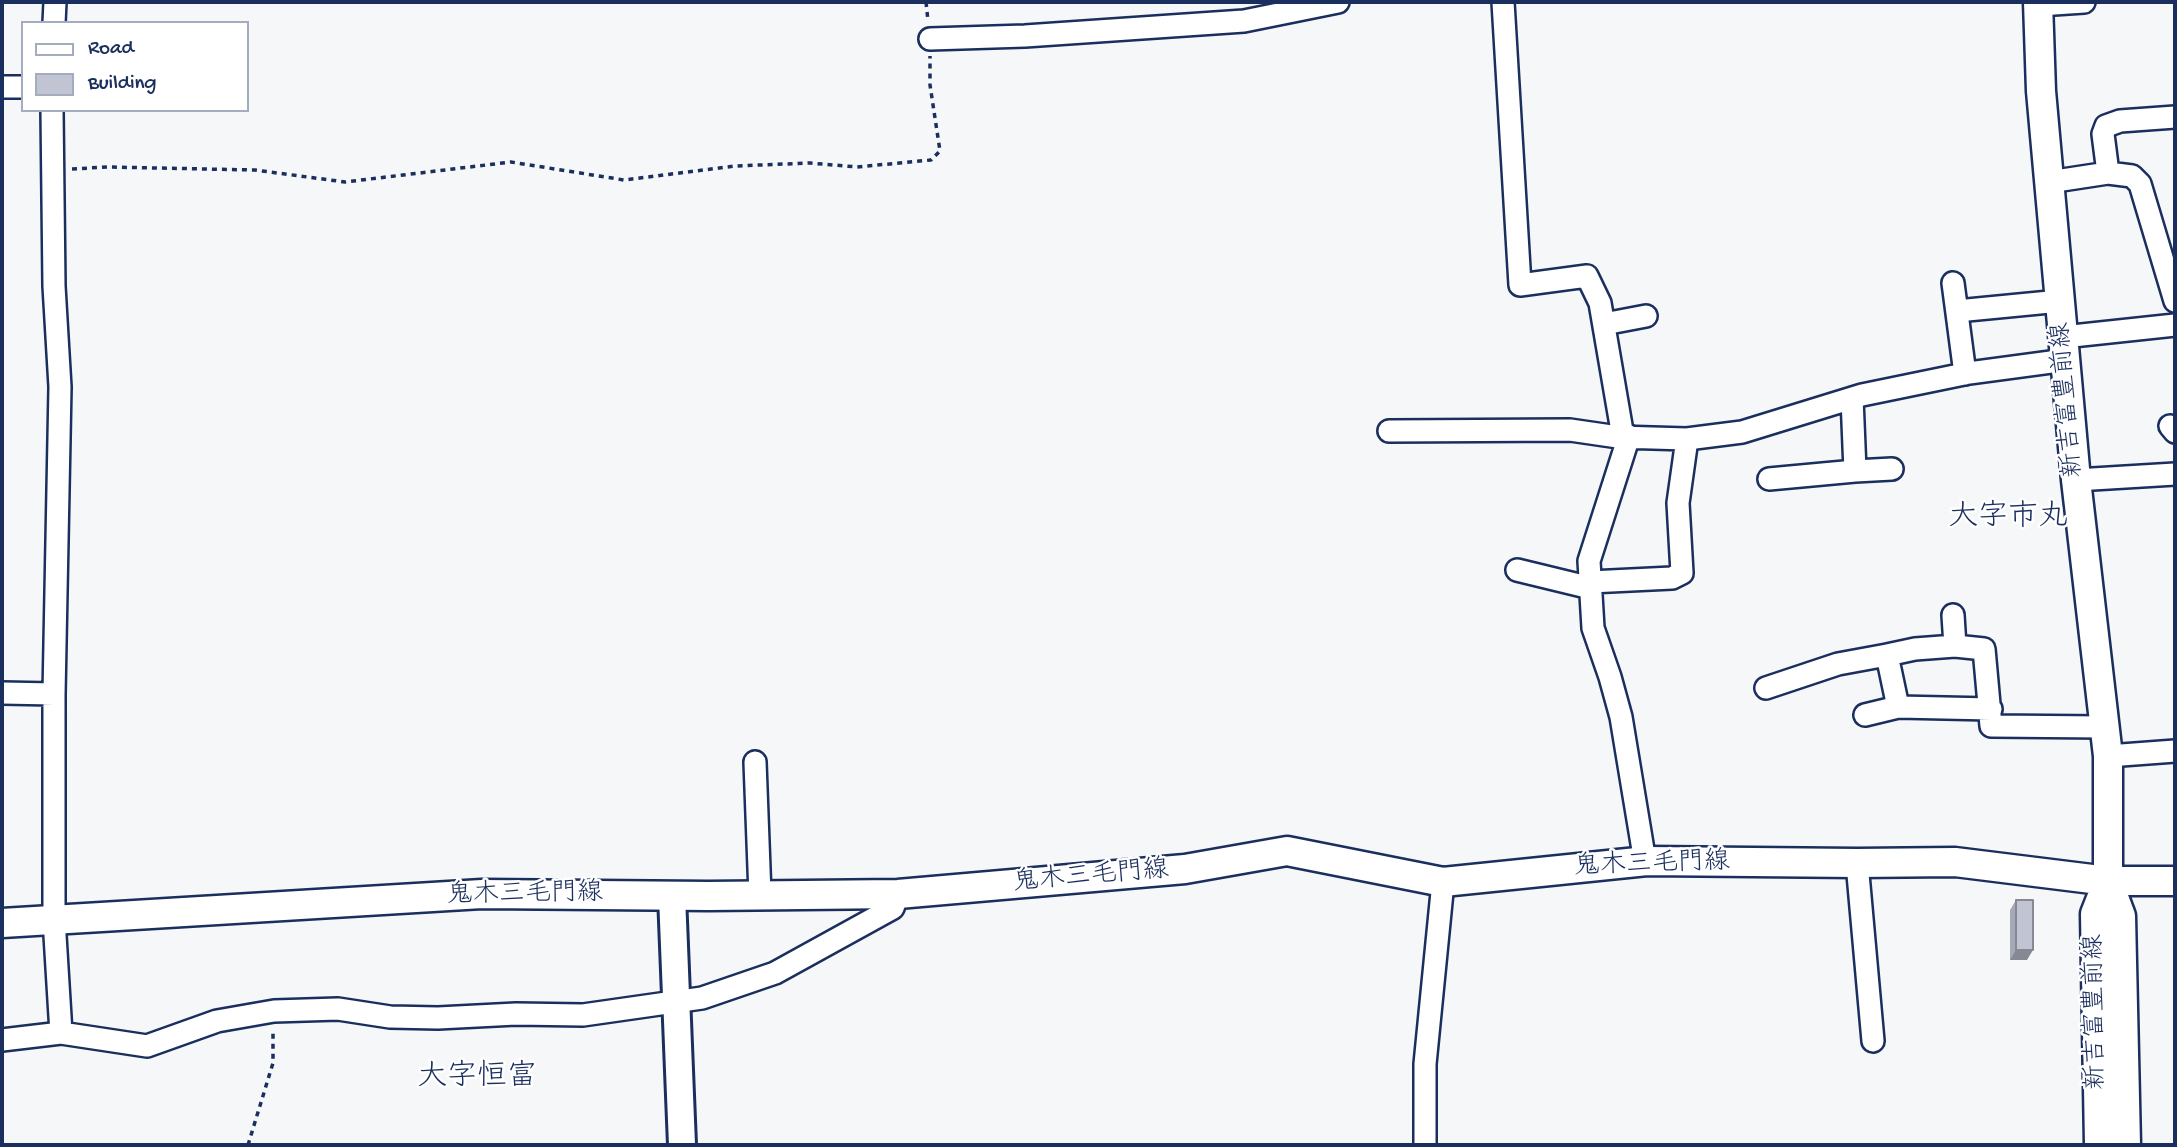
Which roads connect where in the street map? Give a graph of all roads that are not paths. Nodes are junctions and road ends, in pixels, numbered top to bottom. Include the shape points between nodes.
1 (55, 2) edge
2 (1338, 2) edge
3 (1503, 2) edge
4 (2084, 2) edge
5 (2038, 3) edge
6 (54, 21) edge
7 (930, 39) road end
8 (2, 87) edge
9 (21, 87) edge
10 (52, 112) edge
11 (2175, 117) edge
12 (2108, 173) junction
13 (2049, 182) junction
14 (1953, 283) dead end
15 (2060, 300) junction
16 (2175, 301) edge
17 (1957, 311) junction
18 (1646, 316) dead end
19 (1604, 324) junction
20 (2175, 325) edge
21 (2065, 349) junction
22 (1965, 374) junction
23 (1852, 398) junction
24 (1389, 431) dead end
25 (1626, 437) junction
26 (1688, 439) junction
27 (1892, 469) dead end
28 (1855, 471) junction
29 (2175, 474) edge
30 (1769, 479) dead end
31 (2076, 480) junction
32 (1517, 570) dead end
33 (1590, 585) junction
34 (1953, 615) dead end
35 (1955, 646) junction
36 (1887, 654) junction
37 (1766, 688) dead end
38 (2, 693) edge
39 (54, 694) junction
40 (1898, 706) junction
41 (1991, 709) junction
42 (1865, 715) dead end
43 (2104, 727) junction
44 (2175, 751) edge
45 (2108, 756) junction
46 (755, 762) dead end
47 (1645, 862) junction
48 (1857, 863) junction
49 (2108, 881) junction
50 (2175, 881) edge
51 (1443, 882) junction
52 (898, 894) junction
53 (672, 895) junction
54 (760, 895) junction
55 (54, 919) junction
56 (2, 923) edge
57 (676, 1000) junction
58 (61, 1033) junction
59 (2, 1040) edge
60 (1873, 1041) dead end
61 (682, 1145) edge
62 (1425, 1145) edge
63 (2099, 1145) edge
64 (2126, 1145) edge

1 - 6 street
2 - 7 street via 1244,21
3 - 19 street via 1520,285 1587,276
4 - 5 street
5 - 13 main road, 新吉富豊前線
8 - 9 street
10 - 39 street via 60,387
11 - 12 street via 2106,126
12 - 13 street
12 - 16 street via 2132,176 2140,184
13 - 15 main road, 新吉富豊前線
14 - 17 street
15 - 17 street
15 - 21 main road, 新吉富豊前線
17 - 22 street
18 - 19 street
19 - 25 street
20 - 21 street
21 - 22 street
21 - 31 main road, 新吉富豊前線
22 - 23 street
23 - 26 street via 1742,432
23 - 28 street
24 - 25 street via 1570,430
25 - 26 street
25 - 33 street via 1589,561
26 - 33 street via 1678,503 1682,573 1672,578
27 - 28 street
28 - 30 street
29 - 31 street
31 - 43 main road, 新吉富豊前線
32 - 33 street
33 - 47 street via 1593,628 1620,717
34 - 35 street
35 - 36 street
35 - 41 street via 1984,649
36 - 37 street via 1838,664
36 - 40 street
38 - 39 street
39 - 55 street
40 - 41 street
40 - 42 street
41 - 43 street via 1992,726
43 - 45 main road, 新吉富豊前線
44 - 45 street
45 - 49 main road, 新吉富豊前線
46 - 54 street
47 - 48 main road, 鬼木三毛門線
47 - 51 main road, 鬼木三毛門線
48 - 49 main road, 鬼木三毛門線 via 1955,862
48 - 60 street
49 - 50 main road, 鬼木三毛門線
49 - 63 main road, 新吉富豊前線 via 2095,914
49 - 64 main road, 新吉富豊前線 via 2120,915
51 - 52 main road, 鬼木三毛門線 via 1287,851 1185,869
51 - 62 street via 1425,1064
52 - 54 main road, 鬼木三毛門線
52 - 57 street via 893,908 775,973 702,998
53 - 54 main road, 鬼木三毛門線
53 - 55 main road, 鬼木三毛門線 via 482,894
53 - 57 street
55 - 56 main road, 鬼木三毛門線
55 - 58 street
57 - 58 street via 583,1015 438,1018 338,1009 274,1012 217,1021 147,1046
57 - 61 street
58 - 59 street

